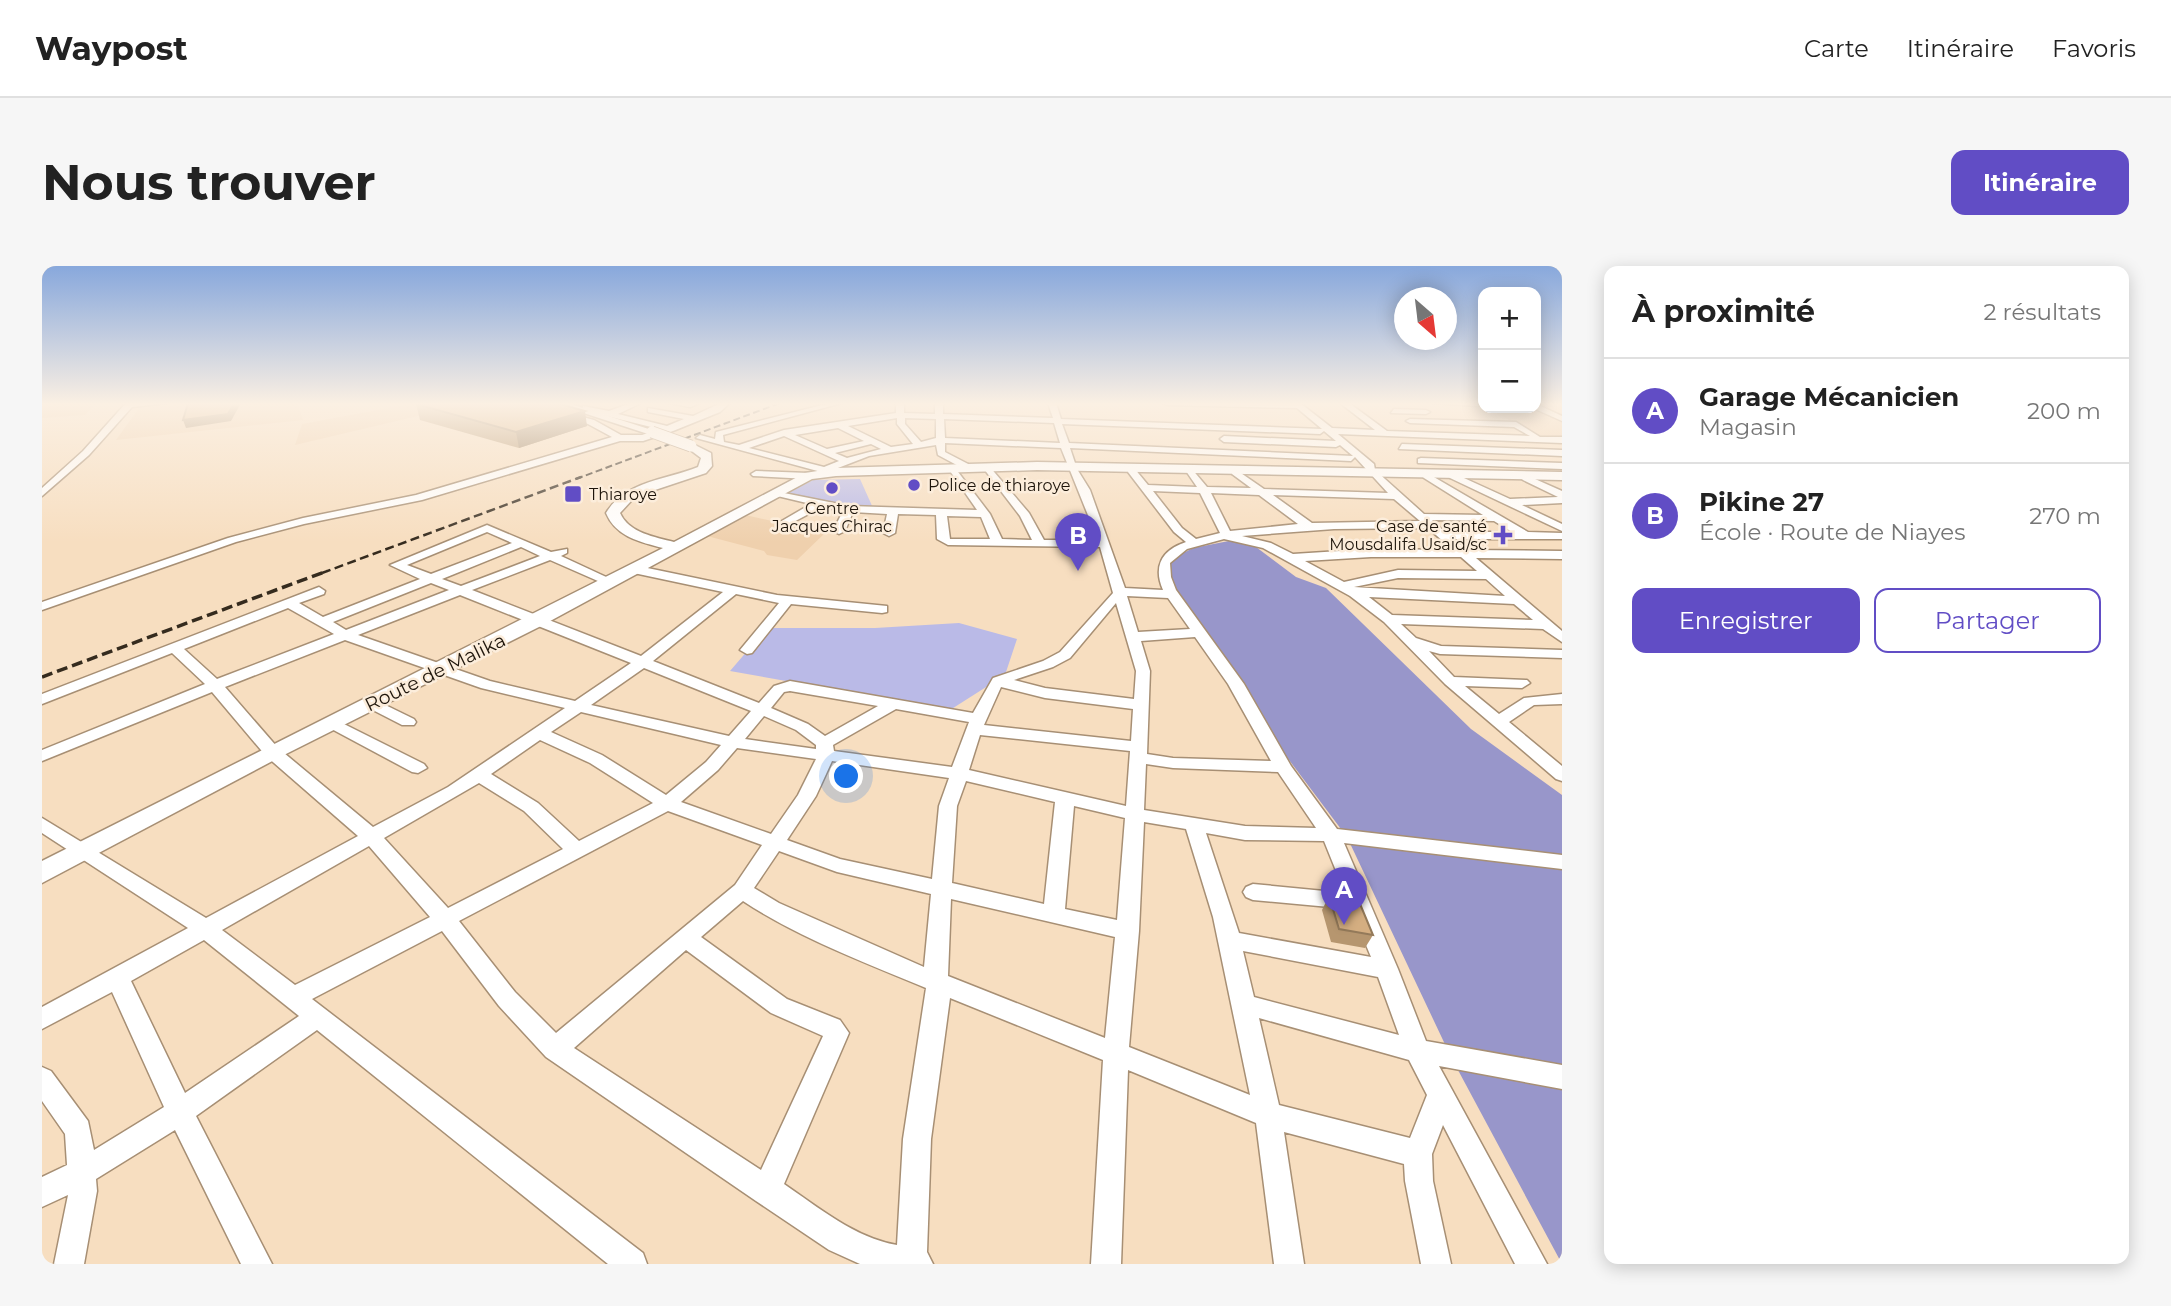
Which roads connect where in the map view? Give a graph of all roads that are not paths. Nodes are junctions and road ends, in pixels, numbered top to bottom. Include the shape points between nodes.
1 (89, 450) edge
2 (580, 450) edge
3 (702, 450) edge
4 (746, 450) edge
5 (819, 450) edge
6 (839, 450) edge
7 (890, 450) edge
8 (940, 450) edge
9 (1066, 450) edge
10 (1169, 450) edge
11 (1342, 450) edge
12 (1349, 450) edge
13 (1405, 450) edge
14 (1473, 450) edge
15 (1201, 451) junction
16 (1513, 451) junction
17 (826, 453) junction
18 (1562, 453) edge
19 (1351, 458) junction
20 (793, 461) junction
21 (1421, 461) junction
22 (848, 462) junction
23 (1533, 465) junction
24 (1562, 466) edge
25 (970, 468) junction
26 (1072, 468) junction
27 (989, 469) junction
28 (1216, 469) junction
29 (1132, 470) junction
30 (826, 471) junction
31 (955, 471) junction
32 (1191, 471) junction
33 (914, 472) junction
34 (1235, 472) junction
35 (1372, 472) junction
36 (756, 474) dead end
37 (1432, 475) junction
38 (809, 476) junction
39 (1453, 476) junction
40 (1562, 477) edge
41 (1525, 478) junction
42 (1145, 488) junction
43 (1204, 490) junction
44 (1261, 492) junction
45 (42, 493) edge
46 (774, 494) junction
47 (1562, 495) edge
48 (1397, 496) junction
49 (1253, 500) dead end
50 (1562, 500) edge
51 (1276, 502) junction
52 (1506, 502) junction
53 (819, 504) junction
54 (849, 509) junction
55 (1413, 509) junction
56 (893, 512) junction
57 (941, 514) junction
58 (985, 514) junction
59 (1494, 518) junction
60 (1428, 521) junction
61 (784, 524) dead end
62 (1310, 527) junction
63 (1562, 528) edge
64 (839, 531) dead end
65 (888, 533) dead end
66 (1444, 535) junction
67 (1562, 536) edge
68 (1227, 537) junction
69 (1527, 537) junction
70 (1256, 541) junction
71 (997, 542) junction
72 (1041, 543) junction
73 (519, 544) junction
74 (1105, 544) junction
75 (1195, 544) junction
76 (676, 547) junction
77 (564, 551) dead end
78 (1465, 554) junction
79 (1539, 554) junction
80 (1558, 555) edge
81 (548, 557) junction
82 (1292, 558) junction
83 (1562, 567) edge
84 (633, 569) junction
85 (1489, 575) junction
86 (430, 578) junction
87 (611, 582) junction
88 (1350, 589) junction
89 (461, 590) junction
90 (319, 591) dead end
91 (732, 591) junction
92 (1119, 593) junction
93 (1172, 594) junction
94 (788, 600) junction
95 (1518, 600) junction
96 (289, 603) junction
97 (42, 606) edge
98 (882, 609) dead end
99 (1389, 619) junction
100 (537, 620) junction
101 (321, 622) junction
102 (1548, 625) junction
103 (1200, 632) junction
104 (345, 635) junction
105 (1134, 637) junction
106 (1562, 638) edge
107 (1412, 641) junction
108 (173, 647) junction
109 (747, 650) dead end
110 (1562, 654) edge
111 (644, 661) junction
112 (438, 670) junction
113 (999, 681) junction
114 (1450, 681) junction
115 (1522, 683) dead end
116 (215, 685) junction
117 (42, 699) edge
118 (1562, 699) edge
119 (371, 703) junction
120 (580, 705) junction
121 (892, 705) junction
122 (1142, 705) junction
123 (763, 710) junction
124 (408, 722) dead end
125 (1497, 722) junction
126 (332, 723) junction
127 (976, 724) junction
128 (541, 734) junction
129 (732, 742) junction
130 (825, 749) junction
131 (1562, 751) edge
132 (272, 752) junction
133 (1140, 753) junction
134 (42, 755) edge
135 (1546, 760) junction
136 (418, 768) dead end
137 (1283, 768) junction
138 (961, 774) junction
139 (479, 775) junction
140 (1562, 775) edge
141 (1065, 798) junction
142 (667, 804) junction
143 (1134, 814) junction
144 (42, 824) edge
145 (1194, 825) junction
146 (1331, 835) junction
147 (373, 838) junction
148 (777, 843) junction
149 (575, 849) junction
150 (82, 852) junction
151 (1562, 862) edge
152 (42, 873) edge
153 (942, 888) junction
154 (742, 890) junction
155 (1253, 892) dead end
156 (1361, 903) junction
157 (1054, 915) junction
158 (444, 918) junction
159 (206, 929) junction
160 (1128, 931) junction
161 (685, 938) junction
162 (1230, 940) junction
163 (1387, 969) junction
164 (118, 979) junction
165 (938, 980) junction
166 (294, 997) junction
167 (1242, 1004) junction
168 (318, 1016) junction
169 (42, 1019) edge
170 (555, 1049) junction
171 (1418, 1051) junction
172 (1116, 1054) junction
173 (1562, 1077) edge
174 (42, 1079) edge
175 (1440, 1095) junction
176 (180, 1112) junction
177 (1268, 1115) junction
178 (1418, 1154) junction
179 (84, 1171) junction
180 (766, 1191) junction
181 (42, 1193) edge
182 (913, 1263) edge
183 (69, 1264) edge
184 (257, 1264) edge
185 (632, 1264) edge
186 (1106, 1264) edge
187 (1289, 1264) edge
188 (1436, 1264) edge
189 (1532, 1264) edge

1 - 45 street
2 - 97 street via 418,498 247,535
3 - 76 main road via 708,456 706,466 631,495 613,513 616,522 629,531
4 - 20 street
5 - 17 street
6 - 17 street
7 - 22 street
8 - 25 street
9 - 26 street
10 - 15 street
11 - 19 street
12 - 35 street via 1371,466
13 - 21 street
14 - 16 street
15 - 19 street
15 - 28 street
16 - 18 street
16 - 23 street
17 - 20 street
17 - 22 street
19 - 35 street
20 - 30 street
21 - 23 street
21 - 37 street
22 - 30 street
23 - 24 street
25 - 26 main road
25 - 33 main road
26 - 27 main road
26 - 28 main road
26 - 29 main road
26 - 74 street
27 - 31 main road
27 - 72 street
28 - 35 main road
29 - 32 main road
29 - 42 street
30 - 33 main road via 848,475
30 - 38 main road, Route de Malika
31 - 33 main road
31 - 58 street
32 - 34 main road
32 - 43 street
34 - 35 main road
34 - 44 street
35 - 37 main road
35 - 48 street
36 - 38 street
37 - 39 main road
37 - 40 main road
37 - 59 street
38 - 46 main road, Route de Malika
39 - 41 main road
39 - 52 street
40 - 41 main road
41 - 47 street
42 - 43 street
42 - 75 street
43 - 44 street
43 - 68 street
44 - 48 street
44 - 51 street
46 - 53 street
46 - 76 main road, Route de Malika
48 - 55 street
49 - 51 street
50 - 52 street
51 - 55 street
51 - 62 street
52 - 63 street
53 - 54 street
53 - 61 street
54 - 56 street
54 - 64 street
55 - 60 street
56 - 57 street
56 - 65 street
57 - 58 street
57 - 71 street via 943,540
58 - 71 street
59 - 60 street
59 - 69 street
60 - 62 street
60 - 66 street
62 - 68 street
66 - 69 street
66 - 70 street
66 - 78 street
67 - 69 street
68 - 70 street
68 - 75 street
69 - 80 street
70 - 82 street
71 - 72 street
72 - 74 street
73 - 81 street
73 - 86 street
73 - 86 street via 487,528 396,565
74 - 92 street
75 - 93 street via 1166,559 1165,581
76 - 84 main road, Route de Malika
77 - 81 street
78 - 79 street
78 - 82 street
78 - 85 street
79 - 80 street
79 - 83 street
81 - 87 street
81 - 89 street
82 - 88 street
84 - 87 main road, Route de Malika
84 - 91 street
85 - 88 street via 1398,574
85 - 95 street
86 - 89 street
86 - 101 street
87 - 100 main road, Route de Malika
88 - 95 street
88 - 99 street
89 - 100 street
89 - 104 street
90 - 96 street
91 - 94 street
91 - 111 street
92 - 93 street
92 - 105 street
92 - 113 street via 1066,654 1041,668
93 - 103 street
94 - 98 street
94 - 109 street
95 - 102 street
96 - 101 street
96 - 108 street
99 - 102 street
99 - 107 street
100 - 111 street
100 - 112 main road, Route de Malika
101 - 104 street
102 - 106 street
103 - 105 street
103 - 137 street via 1236,684
104 - 112 street
104 - 116 street
105 - 122 street via 1143,671
107 - 110 street via 1440,650
107 - 114 street
108 - 116 street
108 - 117 street
111 - 120 street
111 - 123 street
112 - 119 main road, Route de Malika
112 - 120 street
113 - 122 street via 1045,693
113 - 127 street
114 - 115 street
114 - 125 street
116 - 132 street
116 - 134 street
118 - 125 street via 1530,701
119 - 124 street
119 - 126 main road, Route de Malika
120 - 128 street
120 - 129 street
121 - 123 street via 785,686
121 - 127 street
121 - 130 street
122 - 133 street
123 - 129 street
123 - 130 street via 802,727
125 - 135 street
126 - 132 main road, Route de Malika
126 - 136 street
127 - 133 street
127 - 138 street
128 - 139 street
128 - 142 street via 596,759
129 - 130 street
129 - 142 street via 704,774
130 - 138 street
130 - 148 street via 807,796
131 - 135 street
132 - 147 street
132 - 150 main road, Route de Malika
133 - 137 street
133 - 143 street
135 - 140 street
137 - 146 street
138 - 141 street
138 - 153 street via 948,806
139 - 147 street
139 - 149 street via 531,807
141 - 143 street
141 - 157 street
142 - 148 street
142 - 149 street
143 - 145 street
143 - 160 street
144 - 150 street
145 - 146 street via 1263,835
145 - 162 street
146 - 151 street
146 - 156 street
147 - 158 street
147 - 159 street
148 - 153 street via 837,865
148 - 154 street
149 - 158 street
150 - 152 main road, Route de Malika
150 - 159 street
153 - 157 street
153 - 165 street via 934,969
154 - 161 street
154 - 165 street via 771,909 858,950
155 - 156 street
156 - 163 street
157 - 160 street
158 - 166 street
158 - 170 street via 507,999
159 - 164 street
159 - 166 street
160 - 172 street
161 - 170 street
161 - 180 street via 779,1006 837,1033
162 - 163 street
162 - 167 street
163 - 171 street
164 - 169 street
164 - 176 street
165 - 172 street
165 - 182 street via 917,1139
166 - 168 street
167 - 171 street
167 - 177 street
168 - 176 street
168 - 185 street
170 - 180 street
171 - 173 street
171 - 175 street
172 - 177 street
172 - 186 street
174 - 179 street via 78,1130
175 - 178 street
175 - 189 street
176 - 179 street
176 - 184 street
177 - 178 street
177 - 187 street
178 - 188 street
179 - 181 street
179 - 183 street
180 - 182 street via 840,1239 881,1258

